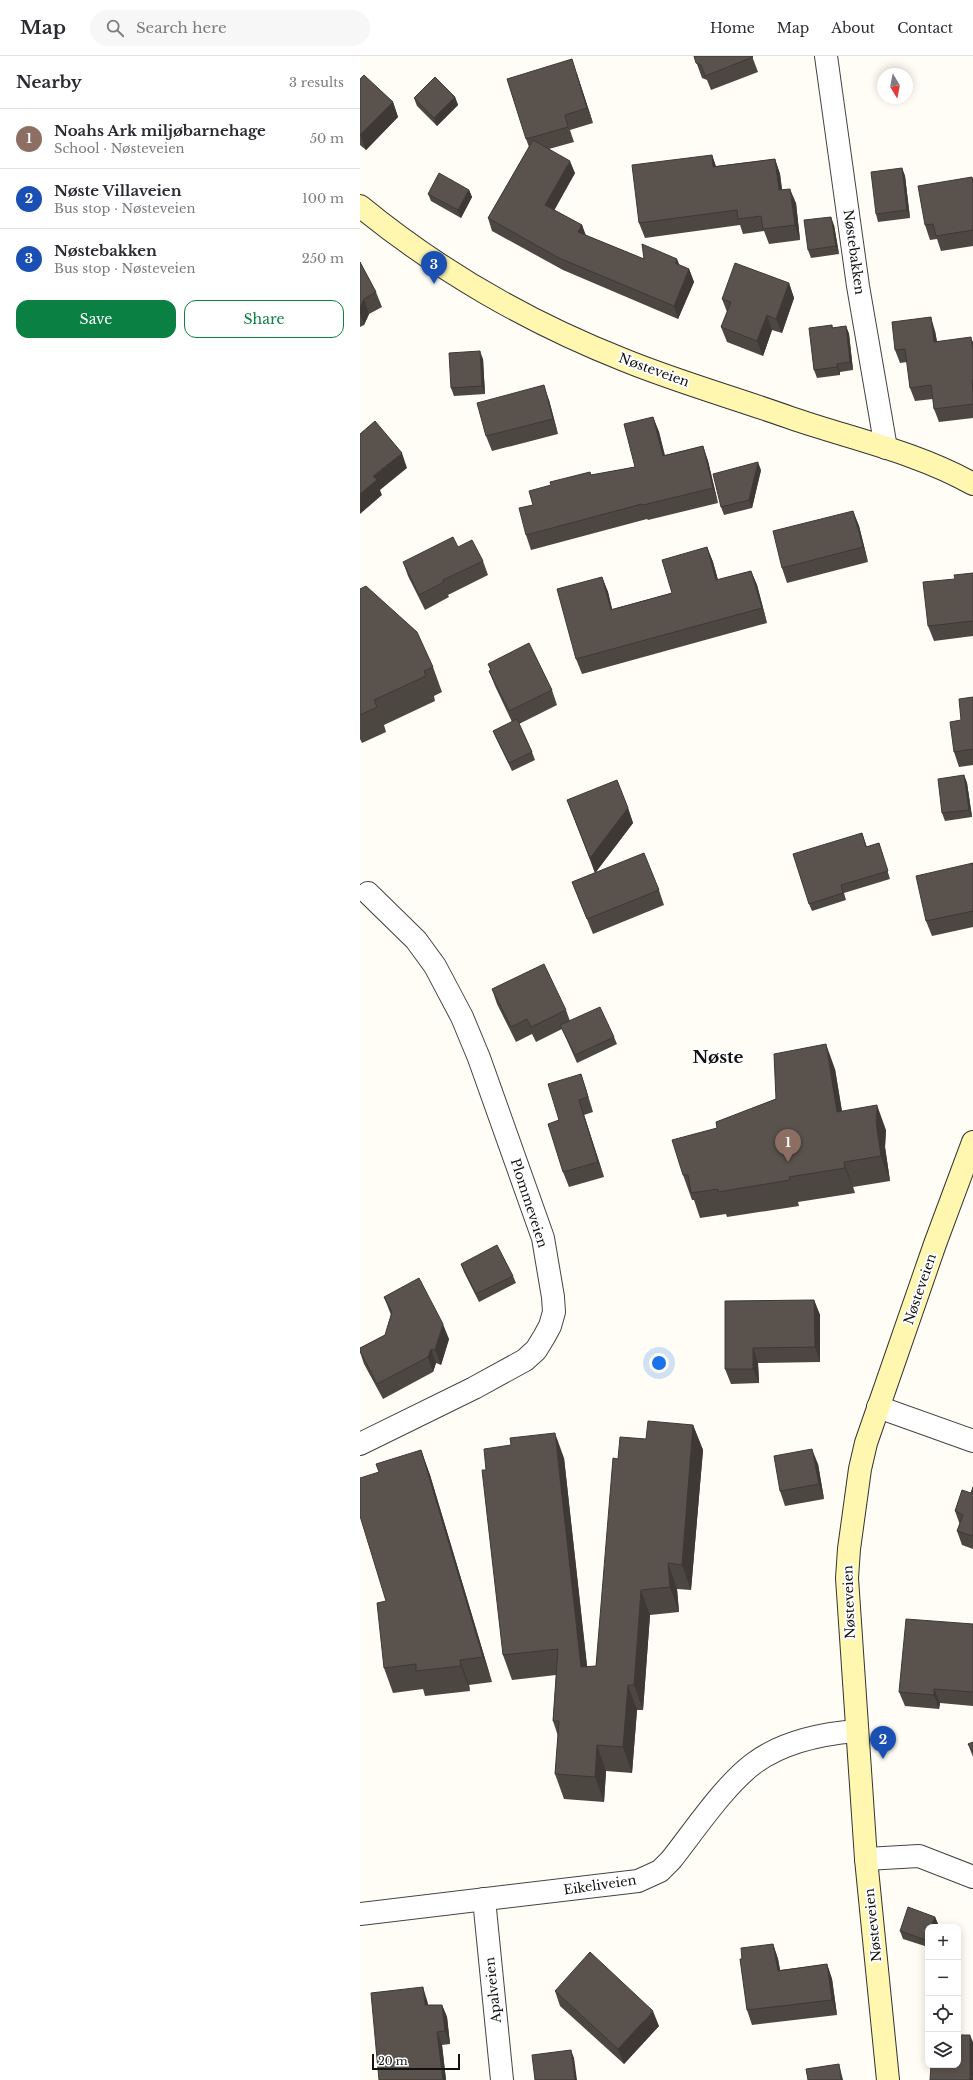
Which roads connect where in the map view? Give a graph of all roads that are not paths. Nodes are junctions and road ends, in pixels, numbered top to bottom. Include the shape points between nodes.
1 (826, 56) edge
2 (360, 206) edge
3 (886, 448) junction
4 (973, 484) edge
5 (368, 893) dead end
6 (973, 1142) edge
7 (878, 1407) junction
8 (973, 1441) edge
9 (360, 1444) edge
10 (856, 1730) junction
11 (866, 1859) junction
12 (973, 1877) edge
13 (484, 1899) junction
14 (360, 1914) edge
15 (502, 2080) edge
16 (888, 2080) edge

1 - 3 street, Nøstebakken via 858,286
2 - 3 main road, Nøsteveien via 460,277 563,333 624,360
3 - 4 main road, Nøsteveien via 938,466
5 - 9 street, Plommeveien via 416,940 435,966 462,1017 543,1238 554,1312 544,1337 536,1350 525,1360
6 - 7 main road, Nøsteveien
7 - 8 street
7 - 10 main road, Nøsteveien via 860,1469 849,1550 848,1610
10 - 11 main road, Nøsteveien
10 - 13 street, Eikeliveien via 834,1732 785,1746 752,1764 735,1780 671,1860 660,1871 648,1877 624,1884
11 - 12 street via 918,1856
11 - 16 main road, Nøsteveien
13 - 14 street, Eikeliveien
13 - 15 street, Apalveien

